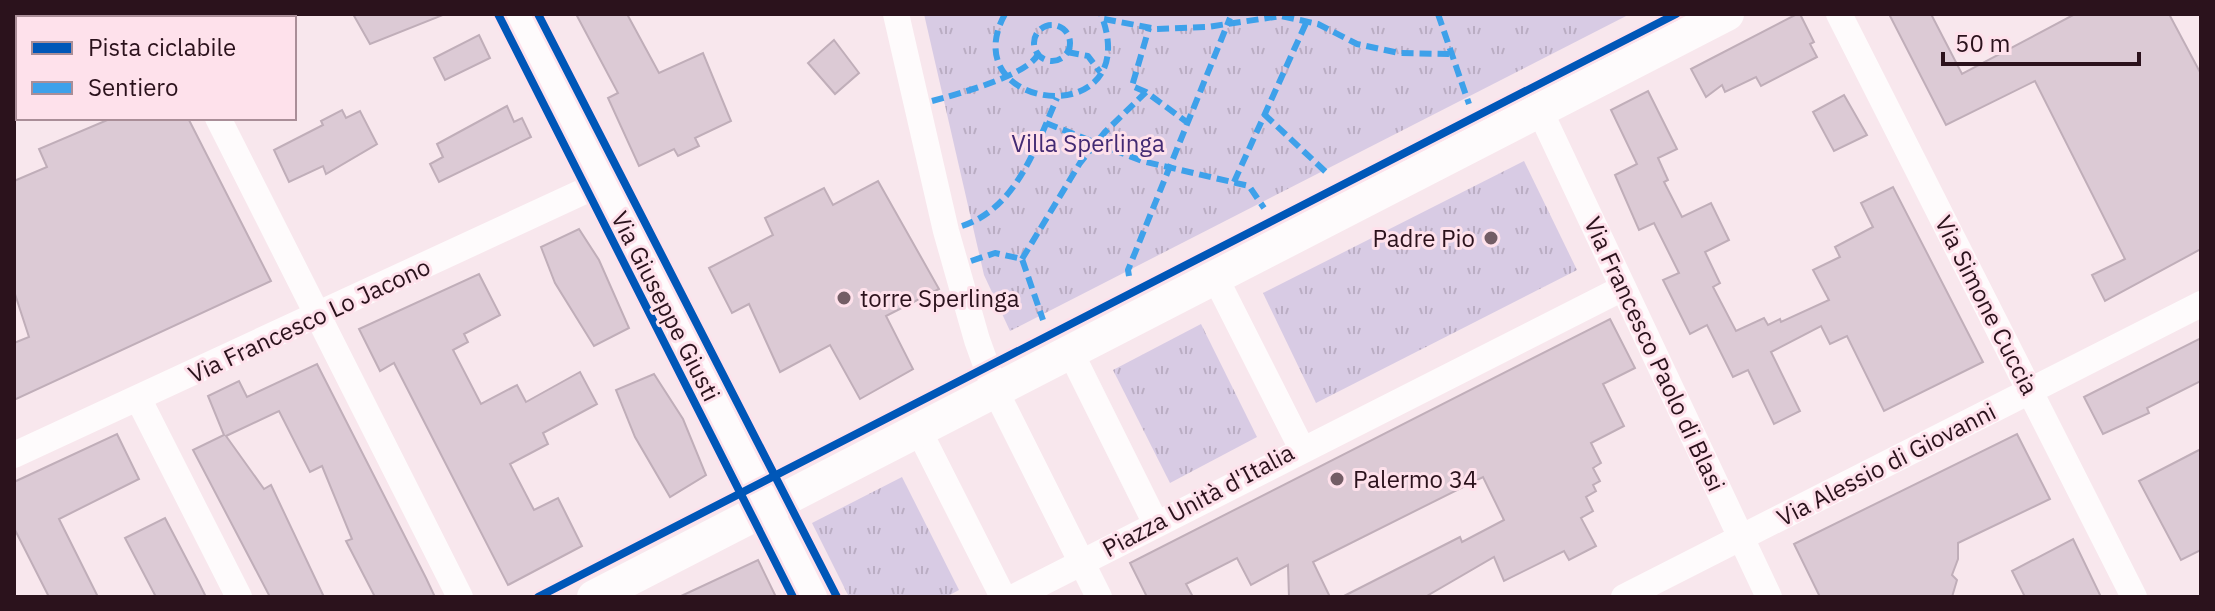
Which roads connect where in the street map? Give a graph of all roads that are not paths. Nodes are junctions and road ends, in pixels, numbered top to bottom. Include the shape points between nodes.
1 (518, 14) edge
2 (896, 14) edge
3 (1727, 14) edge
4 (1839, 14) edge
5 (1540, 111) junction
6 (219, 120) edge
7 (604, 182) junction
8 (1215, 277) junction
9 (1623, 288) junction
10 (2201, 304) edge
11 (319, 314) junction
12 (1070, 351) junction
13 (995, 390) junction
14 (2030, 391) junction
15 (139, 400) junction
16 (918, 429) junction
17 (1302, 449) junction
18 (14, 455) edge
19 (768, 506) junction
20 (1156, 524) junction
21 (1741, 537) junction
22 (1081, 563) junction
23 (1635, 594) edge
24 (239, 597) edge
25 (460, 597) edge
26 (594, 597) edge
27 (814, 597) edge
28 (1003, 597) edge
29 (1014, 597) edge
30 (1099, 597) edge
31 (1769, 597) edge
32 (2134, 597) edge

1 - 7 street, Via Giuseppe Giusti
2 - 13 street via 956,269
3 - 5 street
4 - 14 street, Via Simone Cuccia
5 - 8 street
5 - 9 street, Via Francesco Paolo di Blasi
6 - 11 street
7 - 11 street, Via Francesco Lo Jacono
7 - 19 street, Via Giuseppe Giusti
8 - 12 street
8 - 17 street, Piazza Unità d'Italia
9 - 17 street
9 - 21 street, Via Francesco Paolo di Blasi
10 - 14 street, Via Alessio di Giovanni
11 - 15 street, Via Francesco Lo Jacono
11 - 25 street
12 - 13 street
12 - 20 street
13 - 16 street
13 - 22 street
14 - 21 street, Via Alessio di Giovanni
14 - 32 street, Via Simone Cuccia
15 - 18 street, Via Francesco Lo Jacono
15 - 24 street
16 - 19 street
16 - 28 street
17 - 20 street, Piazza Unità d'Italia
19 - 26 street
19 - 27 street, Via Giuseppe Giusti
20 - 22 street, Piazza Unità d'Italia
21 - 23 street, Via Alessio di Giovanni
21 - 31 street, Via Francesco Paolo di Blasi
22 - 29 street, Piazza Unità d'Italia
22 - 30 street

